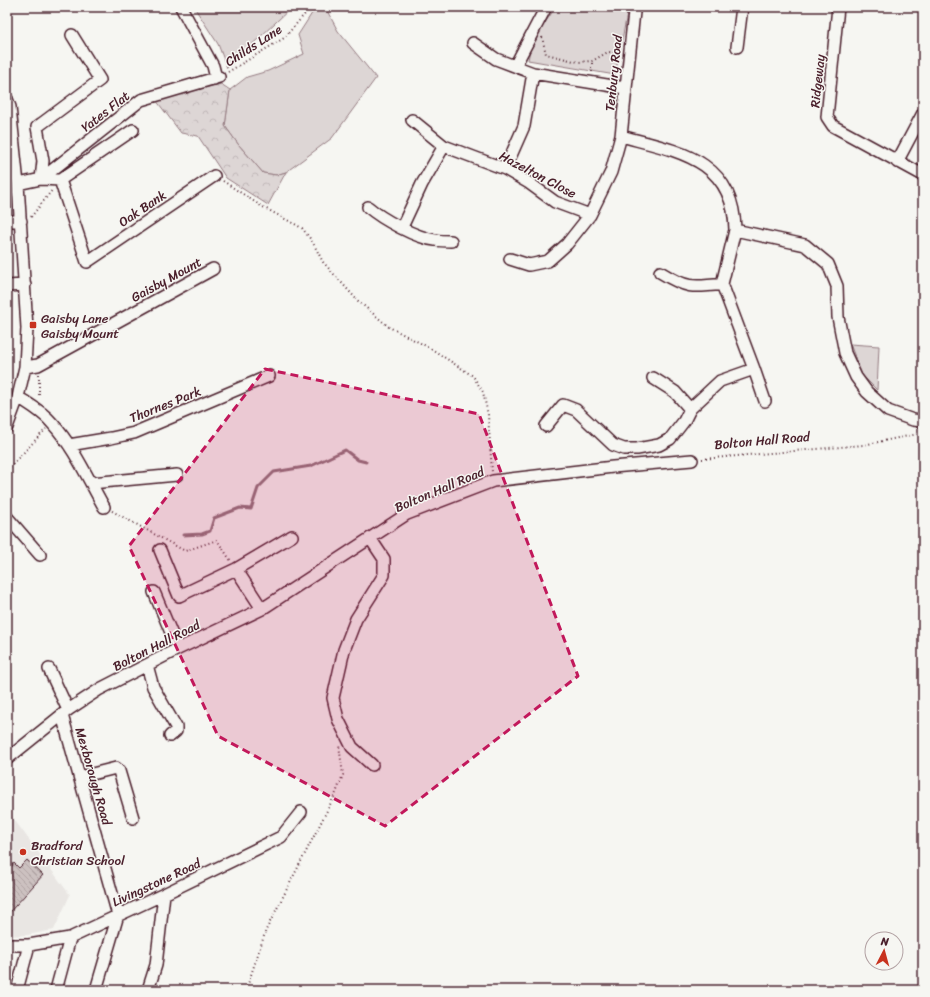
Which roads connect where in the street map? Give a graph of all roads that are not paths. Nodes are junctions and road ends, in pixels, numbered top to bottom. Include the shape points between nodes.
1 (181, 7) edge
2 (546, 7) edge
3 (742, 7) edge
4 (838, 7) edge
5 (634, 12) dead end
6 (72, 35) dead end
7 (473, 43) dead end
8 (736, 47) dead end
9 (515, 66) junction
10 (533, 73) junction
11 (625, 88) junction
12 (7, 99) edge
13 (923, 113) edge
14 (412, 120) dead end
15 (133, 130) dead end
16 (621, 136) junction
17 (444, 146) junction
18 (897, 162) junction
19 (505, 169) junction
20 (923, 175) edge
21 (214, 176) road end
22 (41, 179) junction
23 (60, 180) junction
24 (18, 184) junction
25 (368, 206) dead end
26 (590, 215) junction
27 (7, 221) edge
28 (21, 221) junction
29 (402, 228) junction
30 (734, 230) junction
31 (451, 241) dead end
32 (510, 259) dead end
33 (213, 270) dead end
34 (660, 272) dead end
35 (722, 284) junction
36 (25, 285) junction
37 (7, 286) edge
38 (25, 367) junction
39 (754, 369) junction
40 (268, 376) dead end
41 (653, 378) dead end
42 (18, 397) junction
43 (765, 401) dead end
44 (690, 409) junction
45 (923, 421) edge
46 (546, 426) dead end
47 (7, 427) edge
48 (69, 445) junction
49 (692, 460) road end
50 (177, 475) dead end
51 (91, 483) junction
52 (104, 507) road end
53 (7, 517) edge
54 (292, 536) dead end
55 (370, 538) junction
56 (160, 550) dead end
57 (40, 555) dead end
58 (236, 569) junction
59 (154, 592) dead end
60 (262, 609) junction
61 (178, 649) junction
62 (147, 665) junction
63 (49, 669) dead end
64 (65, 713) junction
65 (170, 736) dead end
66 (7, 758) edge
67 (372, 765) dead end
68 (80, 777) junction
69 (301, 812) dead end
70 (133, 818) dead end
71 (164, 894) junction
72 (118, 915) junction
73 (70, 938) junction
74 (7, 945) edge
75 (28, 945) junction
76 (16, 990) edge
77 (56, 990) edge
78 (96, 990) edge
79 (148, 990) edge

1 - 22 street, Yates Flat via 213,66 216,78 141,100
2 - 9 street
3 - 8 street
4 - 18 street, Ridgeway via 827,117 833,126
5 - 11 street, Tenbury Road
6 - 22 street via 100,80 37,127 43,161
7 - 9 street via 496,59
9 - 10 street
10 - 11 street
10 - 19 street via 524,126
11 - 16 street, Tenbury Road
12 - 24 street
13 - 18 street
14 - 17 street, Hazelton Close
15 - 23 street
16 - 26 street, Tenbury Road via 611,172
16 - 30 street via 682,153 704,164 721,182 730,199
17 - 19 street, Hazelton Close
17 - 29 street via 422,184
18 - 20 street, Ridgeway
19 - 26 street, Hazelton Close via 555,202
21 - 23 street, Oak Bank via 87,262
22 - 23 street
22 - 24 street
24 - 28 street
25 - 29 street via 378,215
26 - 32 street, Tenbury Road via 567,244 548,261 529,265
27 - 28 street
28 - 36 street
29 - 31 street via 434,240
30 - 35 street
30 - 45 street via 805,245 828,264 837,286 838,317 845,353 856,377 867,392 888,411
33 - 38 street, Gaisby Mount via 38,365
34 - 35 street via 677,282 697,287
35 - 39 street
36 - 37 street
36 - 38 street
38 - 42 street
39 - 43 street
39 - 44 street via 720,381
40 - 48 street, Thornes Park via 134,433
41 - 44 street via 675,392
42 - 47 street
42 - 48 street via 52,423
44 - 46 street via 670,439 659,445 637,449 624,449 613,445 576,410 563,405
48 - 51 street
49 - 55 street, Bolton Hall Road via 493,481 407,514
50 - 51 street
51 - 52 street
53 - 57 street
54 - 58 street
55 - 60 street, Bolton Hall Road
55 - 67 street via 384,559 384,575 356,619 344,650 333,698 338,719 352,747
56 - 58 street via 179,596
58 - 60 street
59 - 61 street
60 - 61 street, Bolton Hall Road
61 - 62 street, Bolton Hall Road
62 - 64 street, Bolton Hall Road via 100,689
62 - 65 street via 153,687 176,727 176,731
63 - 64 street, Mexborough Road
64 - 66 street, Bolton Hall Road
64 - 68 street, Mexborough Road
68 - 70 street via 116,768
68 - 72 street, Mexborough Road
69 - 71 street, Livingstone Road via 281,837
71 - 72 street, Livingstone Road
71 - 79 street via 156,966
72 - 73 street, Livingstone Road
72 - 78 street
73 - 75 street, Livingstone Road
73 - 77 street
74 - 75 street, Livingstone Road
75 - 76 street

